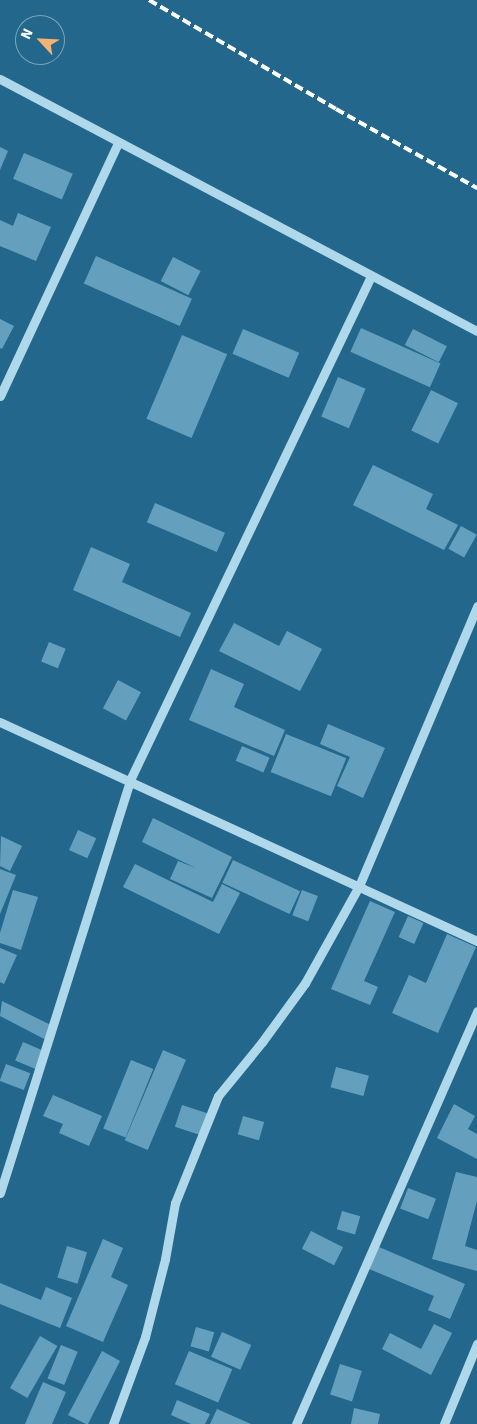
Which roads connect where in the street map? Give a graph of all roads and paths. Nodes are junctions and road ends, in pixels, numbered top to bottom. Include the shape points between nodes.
1 (0, 79) edge
2 (118, 143) junction
3 (372, 276) junction
4 (477, 331) edge
5 (0, 396) edge
6 (477, 606) edge
7 (0, 722) edge
8 (130, 780) junction
9 (359, 886) junction
10 (477, 940) edge
11 (477, 1011) edge
12 (0, 1193) edge
13 (477, 1344) edge
14 (113, 1424) edge
15 (296, 1424) edge
16 (444, 1424) edge

1 - 2 street
2 - 3 street
2 - 5 street
3 - 4 street
3 - 8 street
6 - 9 street
7 - 8 street
8 - 9 street
8 - 12 street
9 - 10 street
9 - 14 street via 304,983 218,1096 175,1203 145,1337
11 - 15 street
13 - 16 street

